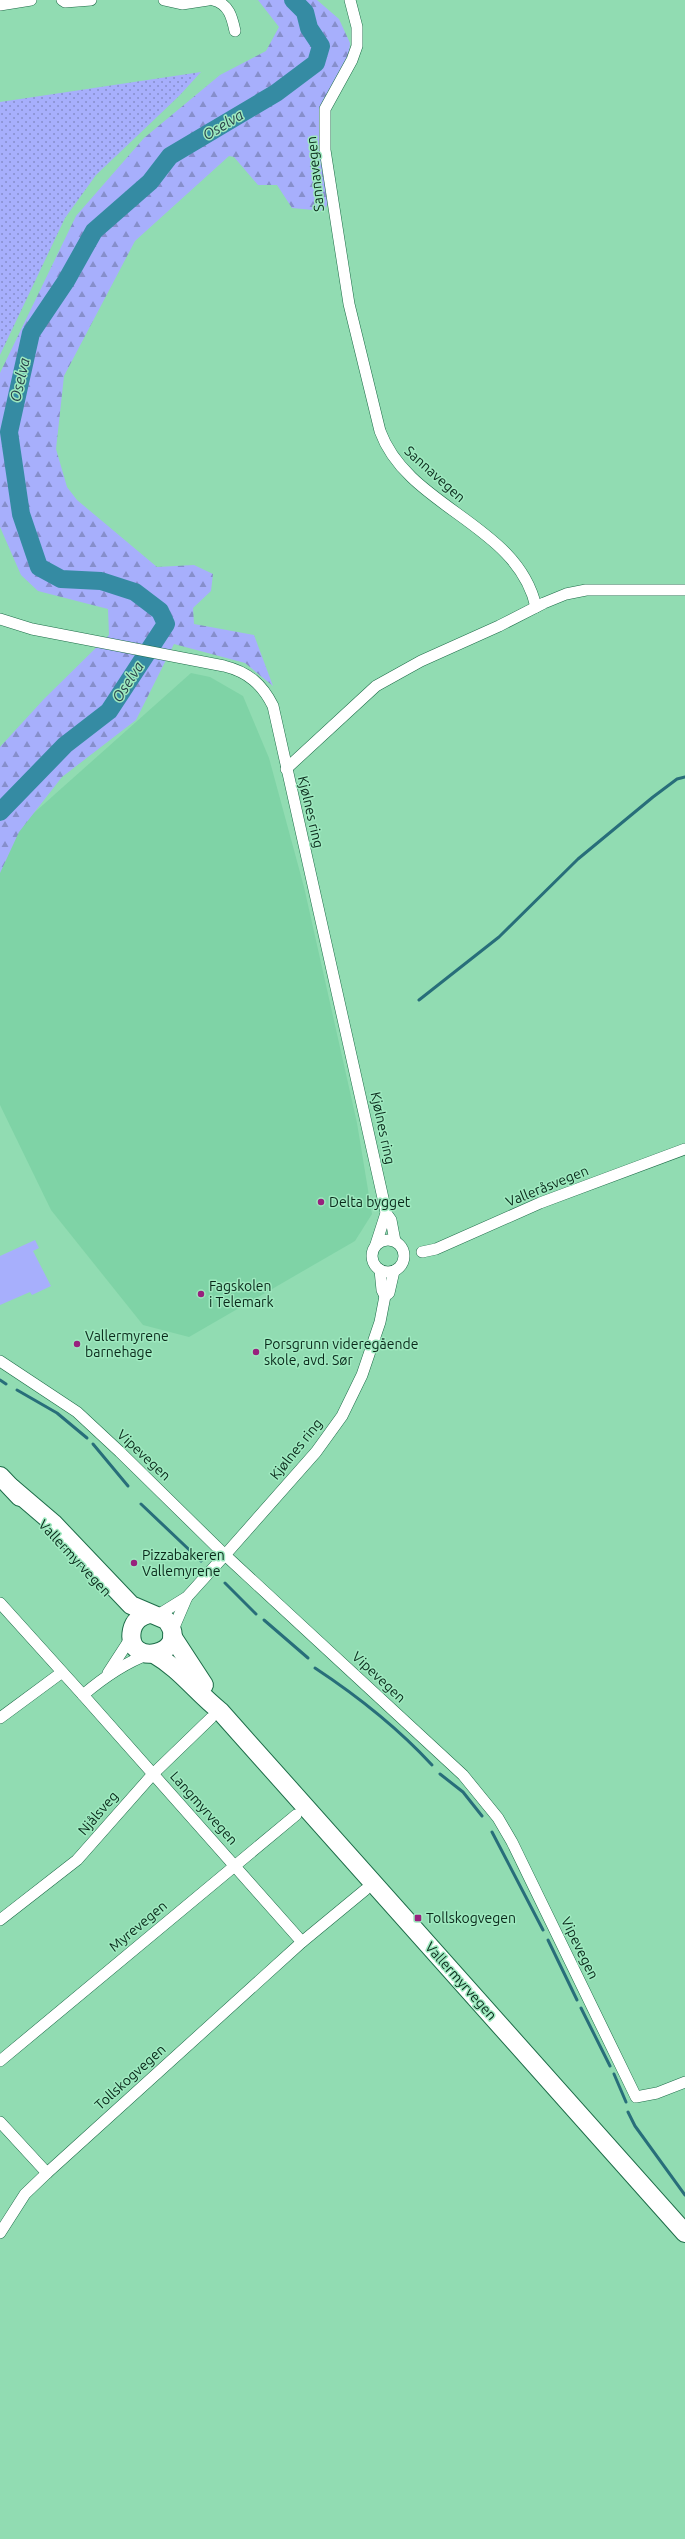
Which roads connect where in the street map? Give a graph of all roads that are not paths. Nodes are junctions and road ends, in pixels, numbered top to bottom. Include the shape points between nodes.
1 (31, 0) edge
2 (62, 0) edge
3 (91, 0) edge
4 (164, 0) edge
5 (208, 0) edge
6 (213, 0) edge
7 (350, 0) edge
8 (0, 4) edge
9 (235, 32) dead end
10 (685, 590) edge
11 (536, 607) junction
12 (0, 619) edge
13 (286, 769) junction
14 (685, 1149) edge
15 (386, 1213) junction
16 (395, 1241) junction
17 (376, 1244) junction
18 (422, 1252) dead end
19 (380, 1270) junction
20 (394, 1271) junction
21 (385, 1296) junction
22 (0, 1361) edge
23 (6, 1482) edge
24 (225, 1555) junction
25 (186, 1597) junction
26 (0, 1603) edge
27 (154, 1615) junction
28 (132, 1634) junction
29 (172, 1634) junction
30 (151, 1654) junction
31 (62, 1673) junction
32 (107, 1675) junction
33 (82, 1695) junction
34 (216, 1714) junction
35 (0, 1718) edge
36 (153, 1774) junction
37 (296, 1815) dead end
38 (235, 1864) junction
39 (365, 1890) dead end
40 (0, 1920) edge
41 (302, 1942) junction
42 (0, 2061) edge
43 (685, 2082) edge
44 (0, 2122) edge
45 (47, 2173) junction
46 (0, 2233) edge
47 (685, 2233) edge

1 - 8 street
2 - 3 street
4 - 5 street via 182,4
6 - 9 street via 226,6
7 - 11 street, Sannavegen via 357,27 357,46 325,109 325,150 349,304 380,431 385,445 404,470 488,538 522,571 533,592
10 - 11 street via 586,590 566,594
11 - 13 street via 421,661 376,686
12 - 13 street, Kjølnes ring via 32,630 224,666 246,674 258,682 273,706
13 - 15 street, Kjølnes ring
14 - 18 street, Valleråsvegen via 540,1203 436,1249
15 - 16 street, Kjølnes ring via 391,1220
15 - 17 street
16 - 17 street via 383,1240
16 - 20 street via 405,1256 401,1267
17 - 19 street via 373,1261
19 - 20 street
19 - 21 street, Kjølnes ring
20 - 21 street, Kjølnes ring via 389,1293
21 - 24 street, Kjølnes ring via 380,1322 362,1375 342,1416 316,1452
22 - 24 street, Vipevegen via 77,1412
23 - 27 main road, Vallermyrvegen via 53,1523 123,1598
23 - 28 main road, Vallermyrvegen via 117,1603
24 - 25 street, Kjølnes ring
24 - 43 street, Vipevegen via 463,1776 494,1813 531,1880 636,2097 657,2093
25 - 27 street, Kjølnes ring
25 - 29 street, Kjølnes ring
26 - 31 street, Langmyrvegen
27 - 28 main road via 137,1620
27 - 29 main road via 166,1620
28 - 30 main road via 137,1648
28 - 32 street
29 - 30 main road via 166,1648
29 - 34 main road, Vallermyrvegen
30 - 32 street via 129,1662
30 - 34 main road, Vallermyrvegen via 174,1667
31 - 33 street, Langmyrvegen
31 - 35 street
32 - 33 street
33 - 36 street, Langmyrvegen
34 - 36 street, Njålsveg
34 - 47 main road, Vallermyrvegen
36 - 38 street, Langmyrvegen
36 - 40 street, Njålsveg via 77,1860
37 - 38 street, Myrevegen
38 - 41 street, Langmyrvegen
38 - 42 street, Myrevegen
39 - 41 street, Tollskogvegen
41 - 45 street, Tollskogvegen
44 - 45 street
45 - 46 street, Tollskogvegen via 25,2194

